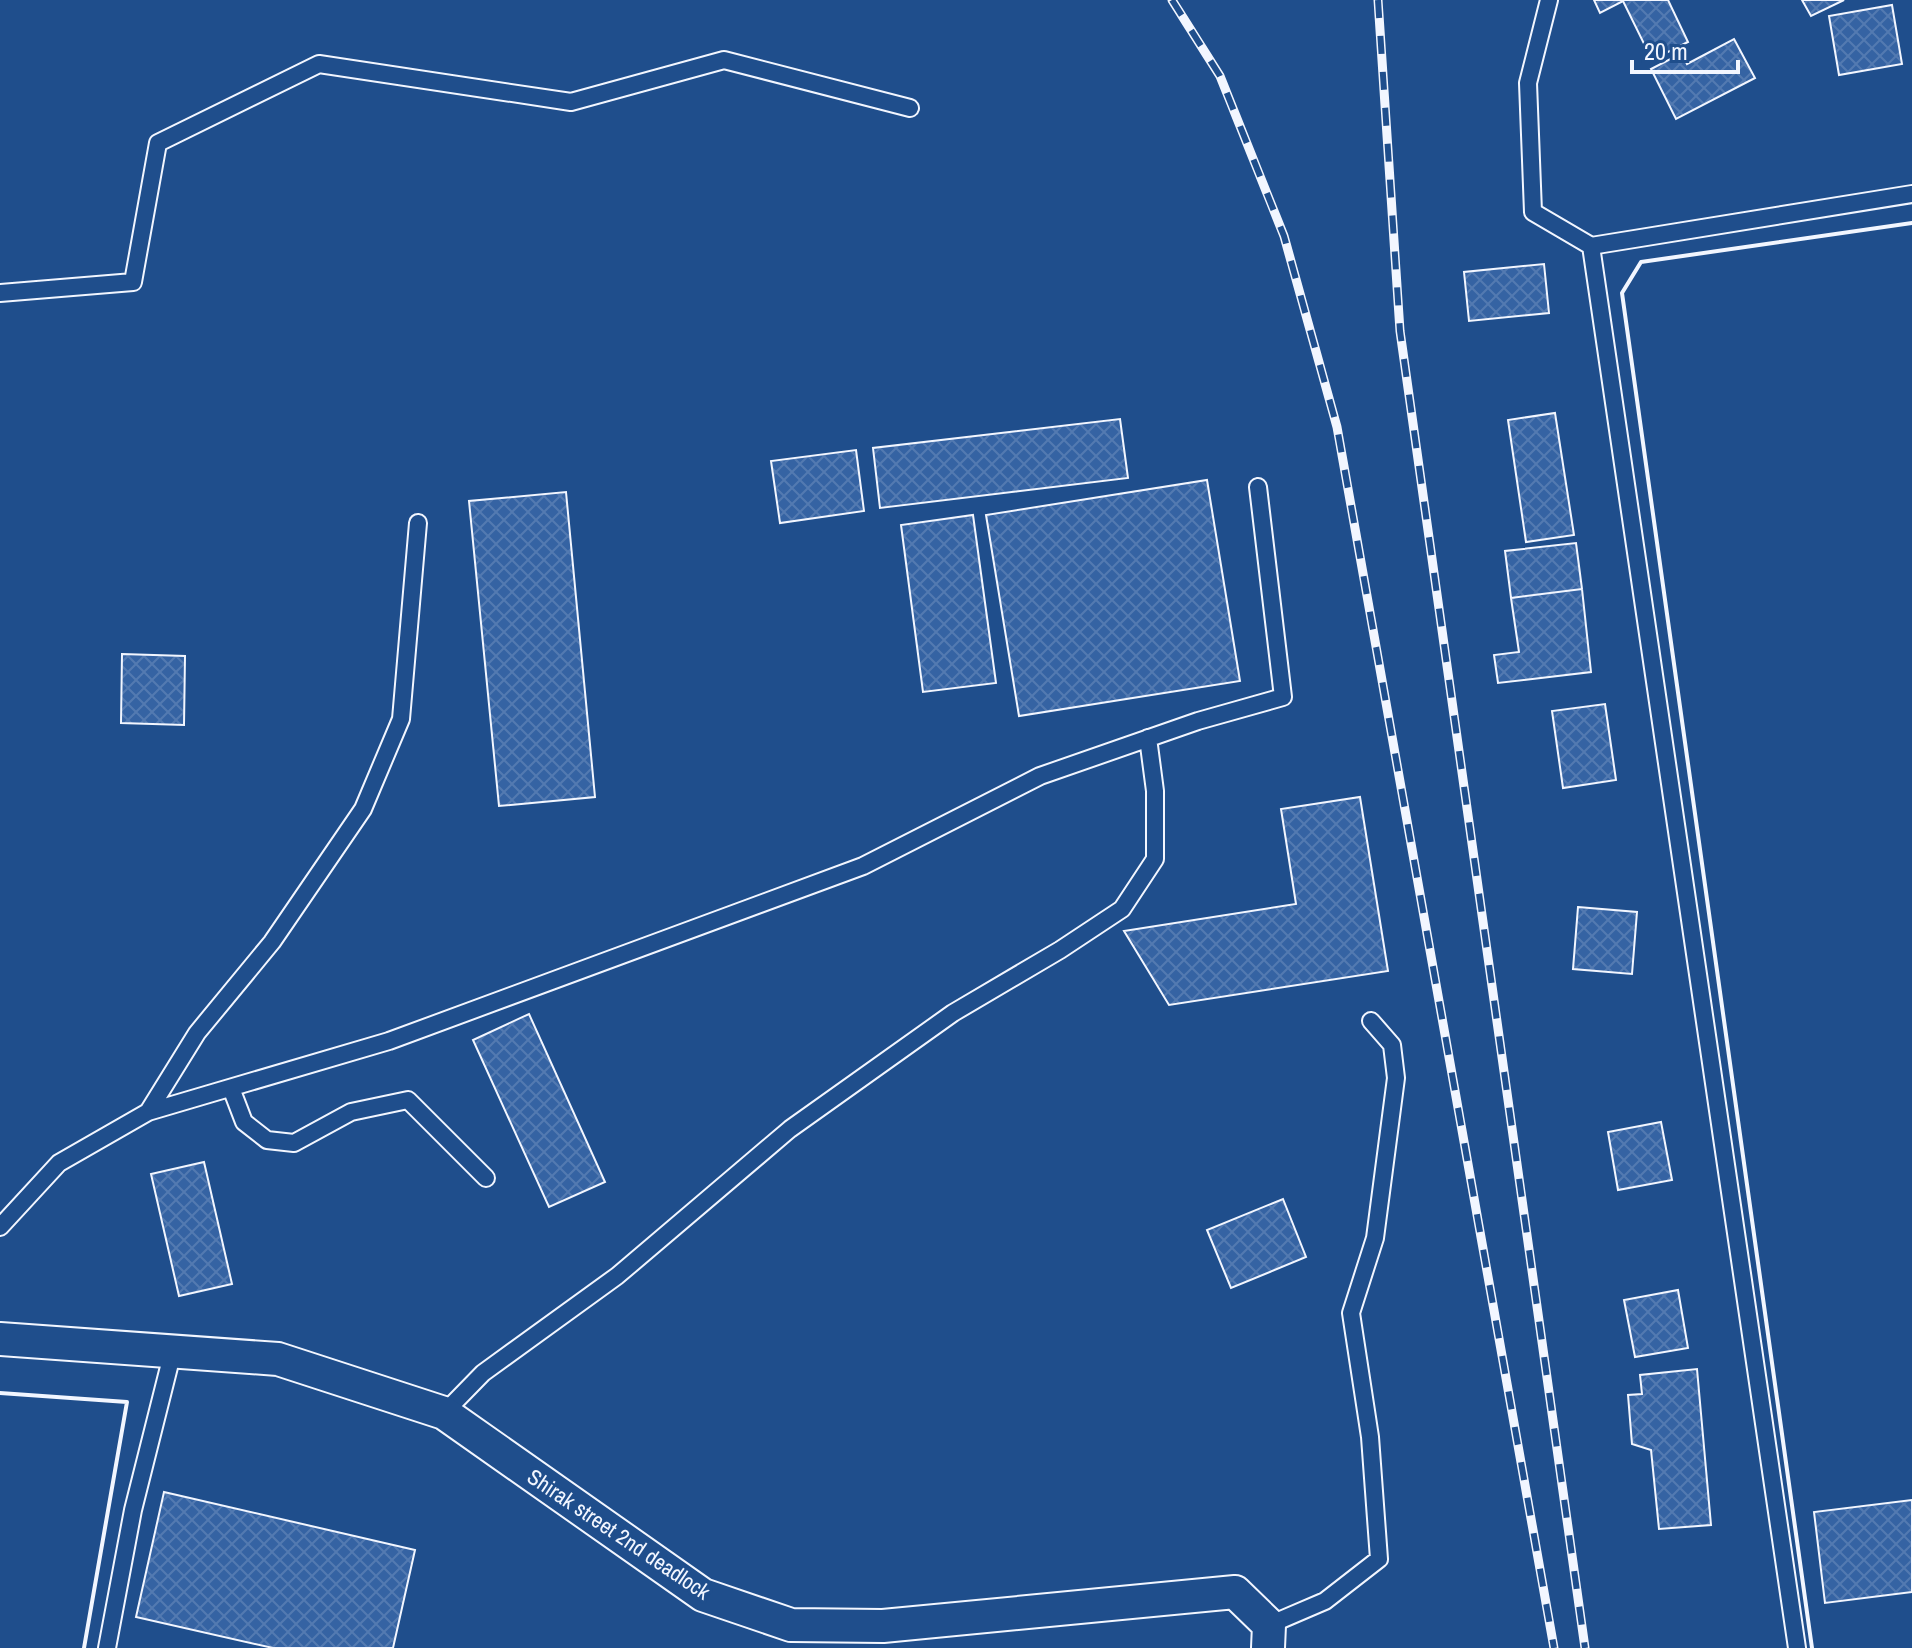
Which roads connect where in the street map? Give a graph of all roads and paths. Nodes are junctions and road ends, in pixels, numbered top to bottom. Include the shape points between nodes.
1 (1549, 0) edge
2 (910, 108) dead end
3 (1912, 194) edge
4 (1591, 246) junction
5 (0, 293) edge
6 (1258, 487) dead end
7 (418, 523) dead end
8 (1148, 738) junction
9 (1371, 1021) dead end
10 (231, 1088) junction
11 (148, 1112) junction
12 (486, 1178) dead end
13 (0, 1227) edge
14 (0, 1339) edge
15 (173, 1351) junction
16 (444, 1413) junction
17 (1268, 1636) edge
18 (107, 1648) edge
19 (1797, 1648) edge

1 - 4 lane via 1528,83 1533,212
2 - 5 lane via 724,60 571,102 319,64 158,143 133,282
3 - 4 lane
4 - 19 lane
6 - 8 lane via 1283,697
7 - 11 lane via 401,719 363,809 272,942 197,1033
8 - 10 lane via 1040,776 863,866 389,1041
8 - 16 lane via 1155,859 1122,909 953,1013 790,1129 617,1276 483,1373
9 - 17 lane via 1392,1045 1396,1078 1375,1238 1351,1313 1370,1437 1379,1559
10 - 11 lane
10 - 12 lane via 244,1122 267,1140 294,1143 351,1112 408,1100
11 - 13 lane via 59,1163
14 - 15 street, Shirak street 2nd deadlock
15 - 16 street, Shirak street 2nd deadlock via 278,1359
15 - 18 lane via 133,1510
16 - 17 street, Shirak street 2nd deadlock via 703,1595 791,1625 883,1626 1235,1592

